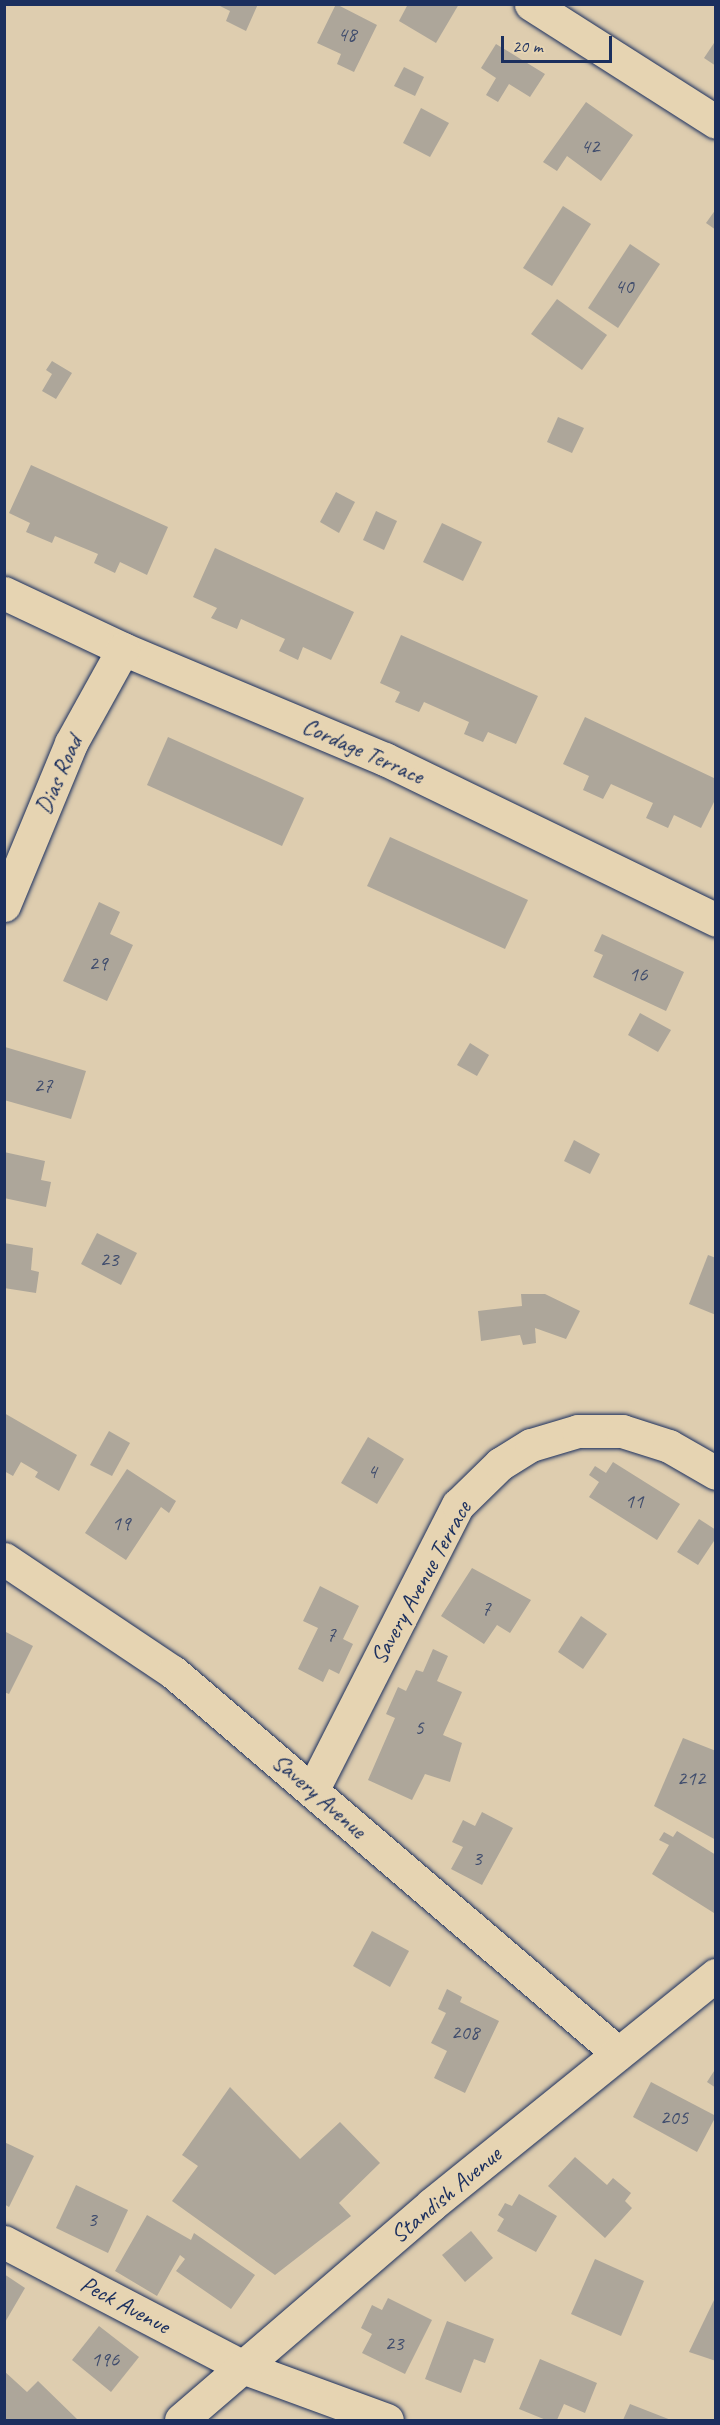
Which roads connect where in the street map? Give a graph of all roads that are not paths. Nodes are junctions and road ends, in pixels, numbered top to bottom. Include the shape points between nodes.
1 (531, 4) edge
2 (716, 122) edge
3 (4, 593) edge
4 (123, 649) junction
5 (4, 905) edge
6 (716, 920) edge
7 (716, 1473) edge
8 (4, 1559) edge
9 (313, 1790) junction
10 (716, 1975) edge
11 (618, 2053) junction
12 (4, 2242) edge
13 (245, 2368) junction
14 (181, 2421) edge
15 (387, 2421) edge

1 - 2 street
3 - 4 street, Cordage Terrace
4 - 5 street, Dias Road via 71,743
4 - 6 street, Cordage Terrace via 385,759
7 - 9 street, Savery Avenue Terrace via 669,1446 622,1431 578,1431 531,1445 500,1464 458,1505
8 - 9 street, Savery Avenue via 173,1672
9 - 11 street, Savery Avenue
10 - 11 street, Standish Avenue
11 - 13 street, Standish Avenue via 432,2204
12 - 13 street, Peck Avenue
13 - 14 street, Standish Avenue
13 - 15 street, Peck Avenue

